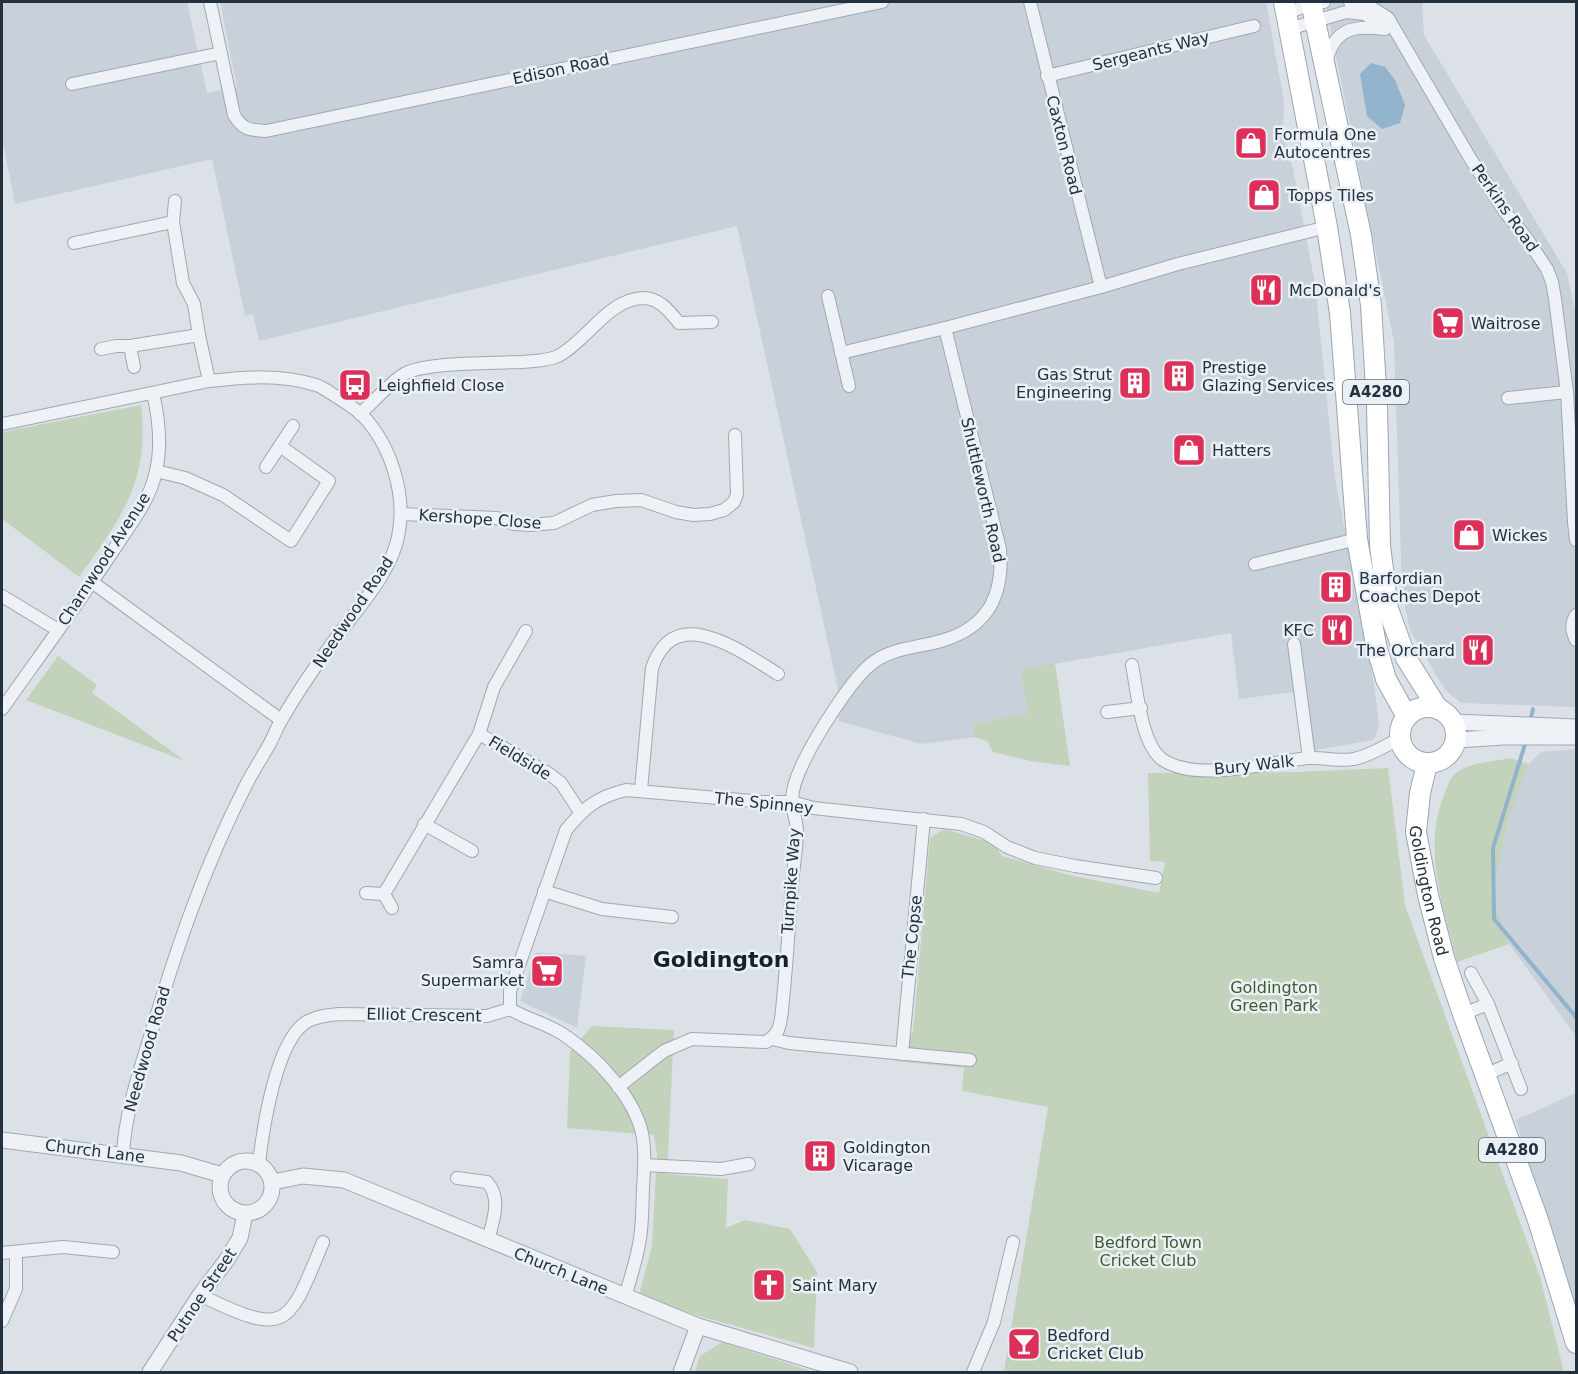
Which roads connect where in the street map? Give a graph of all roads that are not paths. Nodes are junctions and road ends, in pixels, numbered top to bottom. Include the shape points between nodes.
1 (210, 2) edge
2 (882, 2) edge
3 (1030, 2) edge
4 (1350, 2) edge
5 (1316, 6) edge
6 (1286, 15) edge
7 (1254, 26) dead end
8 (1385, 29) junction
9 (1400, 39) junction
10 (221, 53) junction
11 (1325, 67) junction
12 (1047, 76) junction
13 (72, 84) dead end
14 (175, 201) dead end
15 (173, 222) junction
16 (1327, 227) junction
17 (74, 243) dead end
18 (1101, 287) junction
19 (828, 296) dead end
20 (712, 322) dead end
21 (945, 328) junction
22 (199, 335) junction
23 (130, 346) junction
24 (101, 349) dead end
25 (841, 352) junction
26 (134, 367) dead end
27 (209, 381) junction
28 (849, 386) dead end
29 (1567, 392) junction
30 (153, 393) junction
31 (1508, 398) dead end
32 (360, 414) junction
33 (2, 423) edge
34 (293, 426) dead end
35 (735, 435) dead end
36 (280, 446) junction
37 (266, 467) dead end
38 (156, 471) junction
39 (401, 514) junction
40 (1357, 539) junction
41 (1576, 540) edge
42 (1255, 564) dead end
43 (92, 582) junction
44 (2, 596) edge
45 (1576, 615) edge
46 (58, 630) junction
47 (526, 631) dead end
48 (1576, 640) edge
49 (1294, 644) dead end
50 (1132, 666) dead end
51 (778, 674) dead end
52 (1141, 708) junction
53 (1438, 708) junction
54 (2, 710) edge
55 (1107, 712) dead end
56 (1407, 717) junction
57 (281, 720) junction
58 (1576, 727) edge
59 (1504, 731) junction
60 (1462, 733) junction
61 (479, 734) junction
62 (1576, 737) edge
63 (1401, 738) junction
64 (1309, 758) junction
65 (1427, 764) junction
66 (641, 790) junction
67 (792, 802) junction
68 (580, 812) junction
69 (924, 819) junction
70 (424, 824) junction
71 (472, 851) dead end
72 (1156, 878) dead end
73 (544, 891) junction
74 (366, 893) dead end
75 (384, 894) junction
76 (392, 908) dead end
77 (672, 917) dead end
78 (1471, 973) dead end
79 (1488, 1004) junction
80 (510, 1009) junction
81 (1462, 1014) junction
82 (772, 1039) junction
83 (902, 1054) junction
84 (970, 1060) dead end
85 (1512, 1063) junction
86 (1485, 1075) junction
87 (618, 1087) junction
88 (1521, 1089) dead end
89 (2, 1140) edge
90 (123, 1154) junction
91 (259, 1163) junction
92 (749, 1164) dead end
93 (645, 1165) junction
94 (222, 1175) junction
95 (457, 1178) dead end
96 (273, 1182) junction
97 (245, 1214) junction
98 (488, 1240) junction
99 (323, 1242) dead end
100 (1013, 1242) dead end
101 (16, 1252) junction
102 (113, 1252) dead end
103 (2, 1253) edge
104 (200, 1295) junction
105 (625, 1297) junction
106 (2, 1321) edge
107 (698, 1326) junction
108 (1576, 1343) edge
109 (150, 1372) edge
110 (681, 1372) edge
111 (850, 1372) edge
112 (974, 1372) edge

1 - 10 street
2 - 10 street, Edison Road via 266,131 240,125 234,115
3 - 12 street, Caxton Road
4 - 9 street, Perkins Road via 1369,6 1388,18
5 - 6 street, Perkins Road
5 - 8 street, Perkins Road via 1365,14
5 - 11 main road, A4280
6 - 16 main road, A4280
7 - 12 street, Sergeants Way
8 - 9 street, Perkins Road
8 - 11 street via 1362,26 1343,32 1329,51
9 - 29 street, Perkins Road via 1504,212 1525,236 1550,276
10 - 13 street
11 - 53 main road, A4280 via 1361,235 1371,305 1380,546 1388,609 1406,658
12 - 18 street, Caxton Road
14 - 15 street
15 - 17 street
15 - 22 street via 183,283 194,304
16 - 18 street
16 - 40 main road, A4280 via 1340,312
18 - 21 street
19 - 25 street
20 - 32 street via 679,323 654,300 630,301 617,306 557,356 537,361 422,367 404,374
21 - 25 street
21 - 67 street, Shuttleworth Road via 1000,549 1002,570 998,589 990,608 962,633 889,654 860,676 804,761
22 - 23 street
22 - 27 street
23 - 24 street
23 - 26 street
25 - 28 street
27 - 30 street, Needwood Road
27 - 32 street, Needwood Road via 267,377 298,380 319,386
29 - 31 street
29 - 41 street, Perkins Road
30 - 33 street, Needwood Road
30 - 38 street, Charnwood Avenue via 160,441
32 - 39 street, Needwood Road via 389,458
34 - 36 street
35 - 39 street, Kershope Close via 737,494 724,510 710,514 676,512 641,500 592,505 554,523 530,525 497,518
36 - 37 street
36 - 38 street via 329,481 291,541 223,495 185,478
38 - 43 street, Charnwood Avenue via 147,498
39 - 57 street, Needwood Road via 391,557
40 - 42 street
40 - 56 main road, A4280 via 1376,645 1386,679
43 - 46 street, Charnwood Avenue
43 - 57 street
44 - 46 street
45 - 48 street via 1572,628
46 - 54 street, Charnwood Avenue
47 - 61 street, Fieldside via 494,687
49 - 64 street
50 - 52 street, Bury Walk
51 - 66 street via 726,643 708,637 679,635 666,643 652,668
52 - 55 street
52 - 64 street, Bury Walk via 1152,747 1163,759 1183,767 1253,767
53 - 56 main road via 1416,710
53 - 60 main road
56 - 63 main road
57 - 90 street, Needwood Road via 222,835 182,934 141,1067 124,1132
58 - 59 street
59 - 60 street
59 - 60 street via 1475,722
59 - 62 street
60 - 65 main road via 1451,753
61 - 68 street, Fieldside via 561,783
61 - 70 street, Fieldside
63 - 64 street, Bury Walk via 1354,759
63 - 65 main road via 1410,757
65 - 81 main road, Goldington Road / A4280 via 1416,832 1428,895
66 - 67 street, The Spinney
66 - 68 street, The Spinney via 611,794
67 - 69 street, The Spinney via 813,808
67 - 82 street, Turnpike Way via 797,831 779,1028
68 - 73 street, The Spinney via 566,830
69 - 72 street, The Spinney via 962,824 1035,858
69 - 83 street, The Copse
70 - 71 street
70 - 75 street, Fieldside
73 - 77 street via 602,909
73 - 80 street, The Spinney via 510,991
74 - 75 street
75 - 76 street
78 - 79 street
79 - 81 street
79 - 85 street
80 - 87 street via 568,1037 596,1060
80 - 91 street, Elliot Crescent via 487,1016 340,1014 307,1022 296,1032 279,1066
81 - 86 main road, Goldington Road / A4280
82 - 83 street
82 - 87 street via 692,1039 664,1051
83 - 84 street
85 - 86 street
85 - 88 street
86 - 108 main road, Goldington Road / A4280 via 1538,1220
87 - 93 street via 641,1129
89 - 90 street, Church Lane
90 - 94 street, Church Lane via 182,1163
91 - 94 street via 243,1160
91 - 96 street
92 - 93 street via 721,1169
93 - 105 street via 640,1242
94 - 97 street via 219,1189 224,1202
95 - 98 street via 487,1182 493,1189 496,1199
96 - 97 street via 272,1196 260,1210
96 - 98 street, Church Lane via 303,1176 344,1180
97 - 104 street, Putnoe Street via 240,1238
98 - 105 street, Church Lane
99 - 104 street via 301,1296 293,1309 281,1317 269,1321 239,1314
100 - 112 street via 994,1322
101 - 102 street via 63,1247
101 - 103 street
101 - 106 street via 16,1289
104 - 109 street, Putnoe Street
105 - 107 street, Church Lane
107 - 110 street
107 - 111 street, Church Lane

